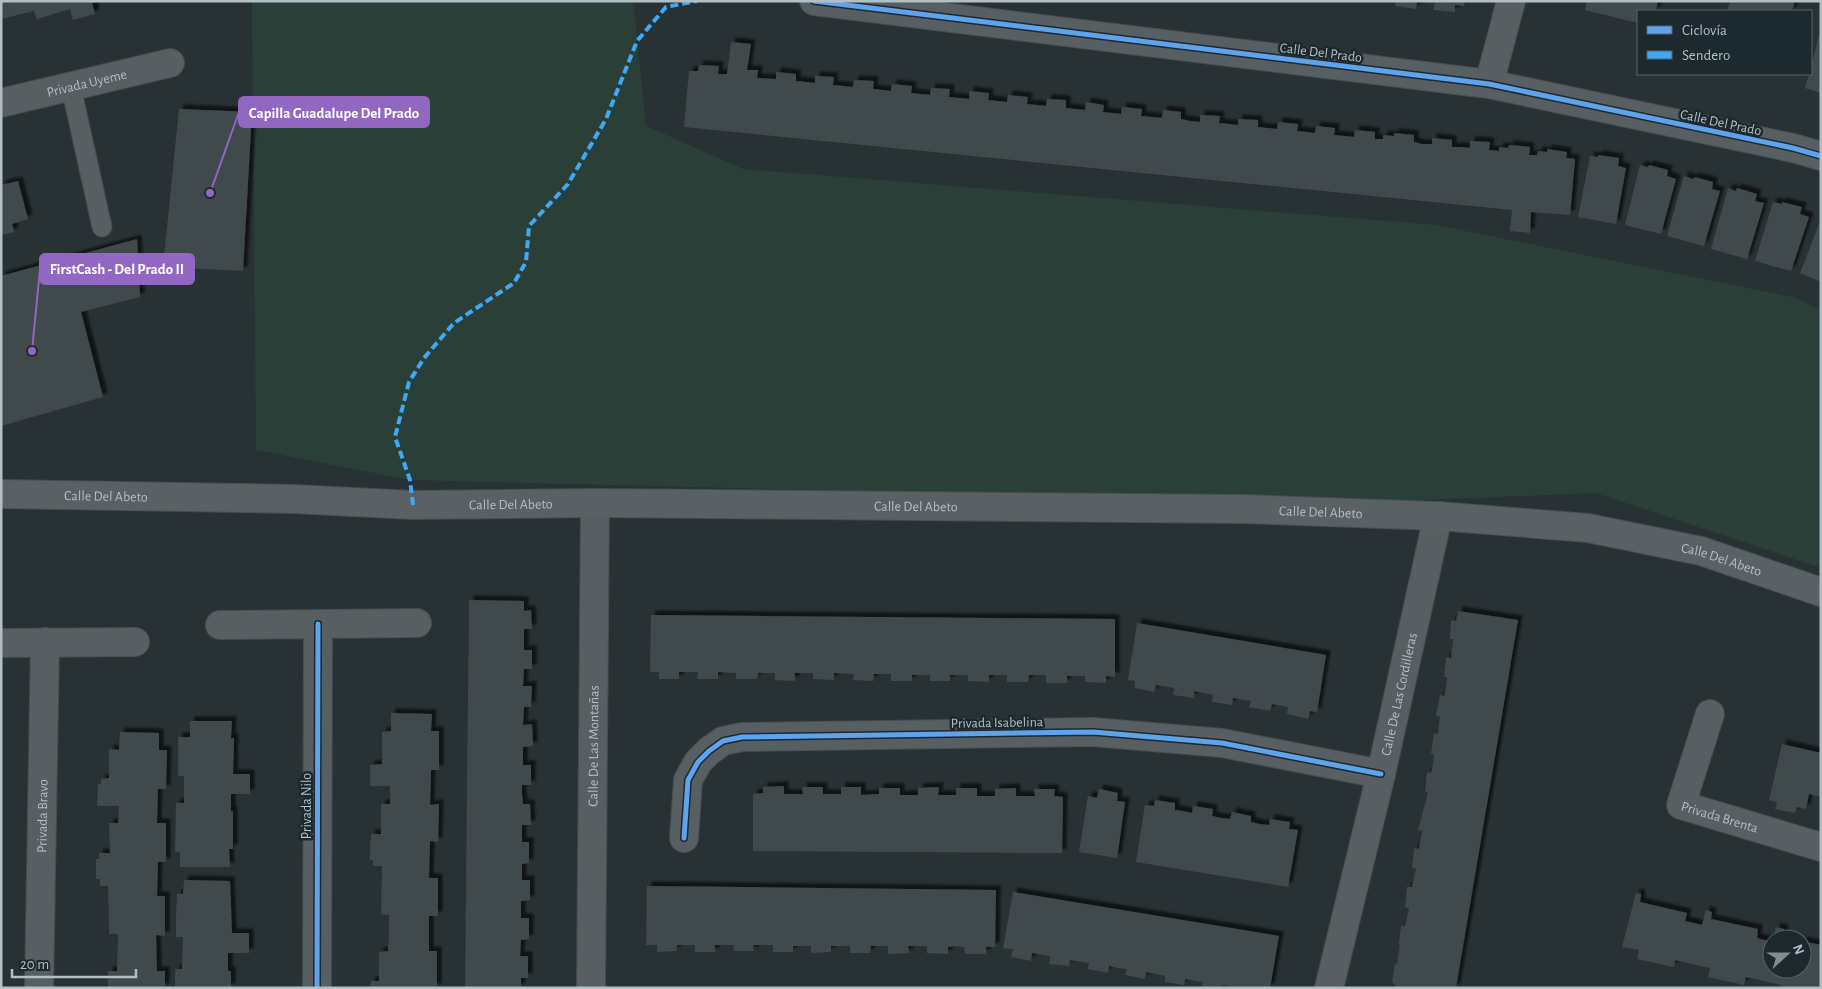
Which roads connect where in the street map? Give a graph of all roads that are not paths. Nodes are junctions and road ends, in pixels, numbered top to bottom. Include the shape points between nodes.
1 (814, 1) edge
2 (1510, 1) edge
3 (170, 63) dead end
4 (1489, 84) junction
5 (71, 87) junction
6 (1, 103) edge
7 (1821, 156) edge
8 (102, 227) dead end
9 (1, 494) edge
10 (595, 503) junction
11 (1438, 516) junction
12 (1821, 592) edge
13 (417, 623) dead end
14 (318, 624) junction
15 (220, 625) dead end
16 (45, 642) junction
17 (135, 642) dead end
18 (1, 643) edge
19 (1710, 714) dead end
20 (1381, 774) junction
21 (684, 838) dead end
22 (1821, 847) edge
23 (39, 988) edge
24 (318, 988) edge
25 (591, 988) edge
26 (1329, 988) edge

1 - 4 street, Calle Del Prado
2 - 4 street
3 - 5 street, Privada Uyeme
4 - 7 street, Calle Del Prado
5 - 6 street, Privada Uyeme
5 - 8 lane
9 - 10 main road, Calle Del Abeto via 294,499 414,505
10 - 11 main road, Calle Del Abeto via 1245,509
10 - 25 street, Calle De Las Montañas
11 - 12 main road, Calle Del Abeto via 1588,528 1701,551
11 - 20 street, Calle De Las Cordilleras
13 - 14 street
14 - 15 street
14 - 24 street, Privada Nilo
16 - 17 street
16 - 18 street
16 - 23 street, Privada Bravo
19 - 22 street, Privada Brenta via 1681,805
20 - 21 street, Privada Isabelina via 1222,743 1093,732 742,737 723,741 698,762 688,780
20 - 26 street, Calle De Las Cordilleras

